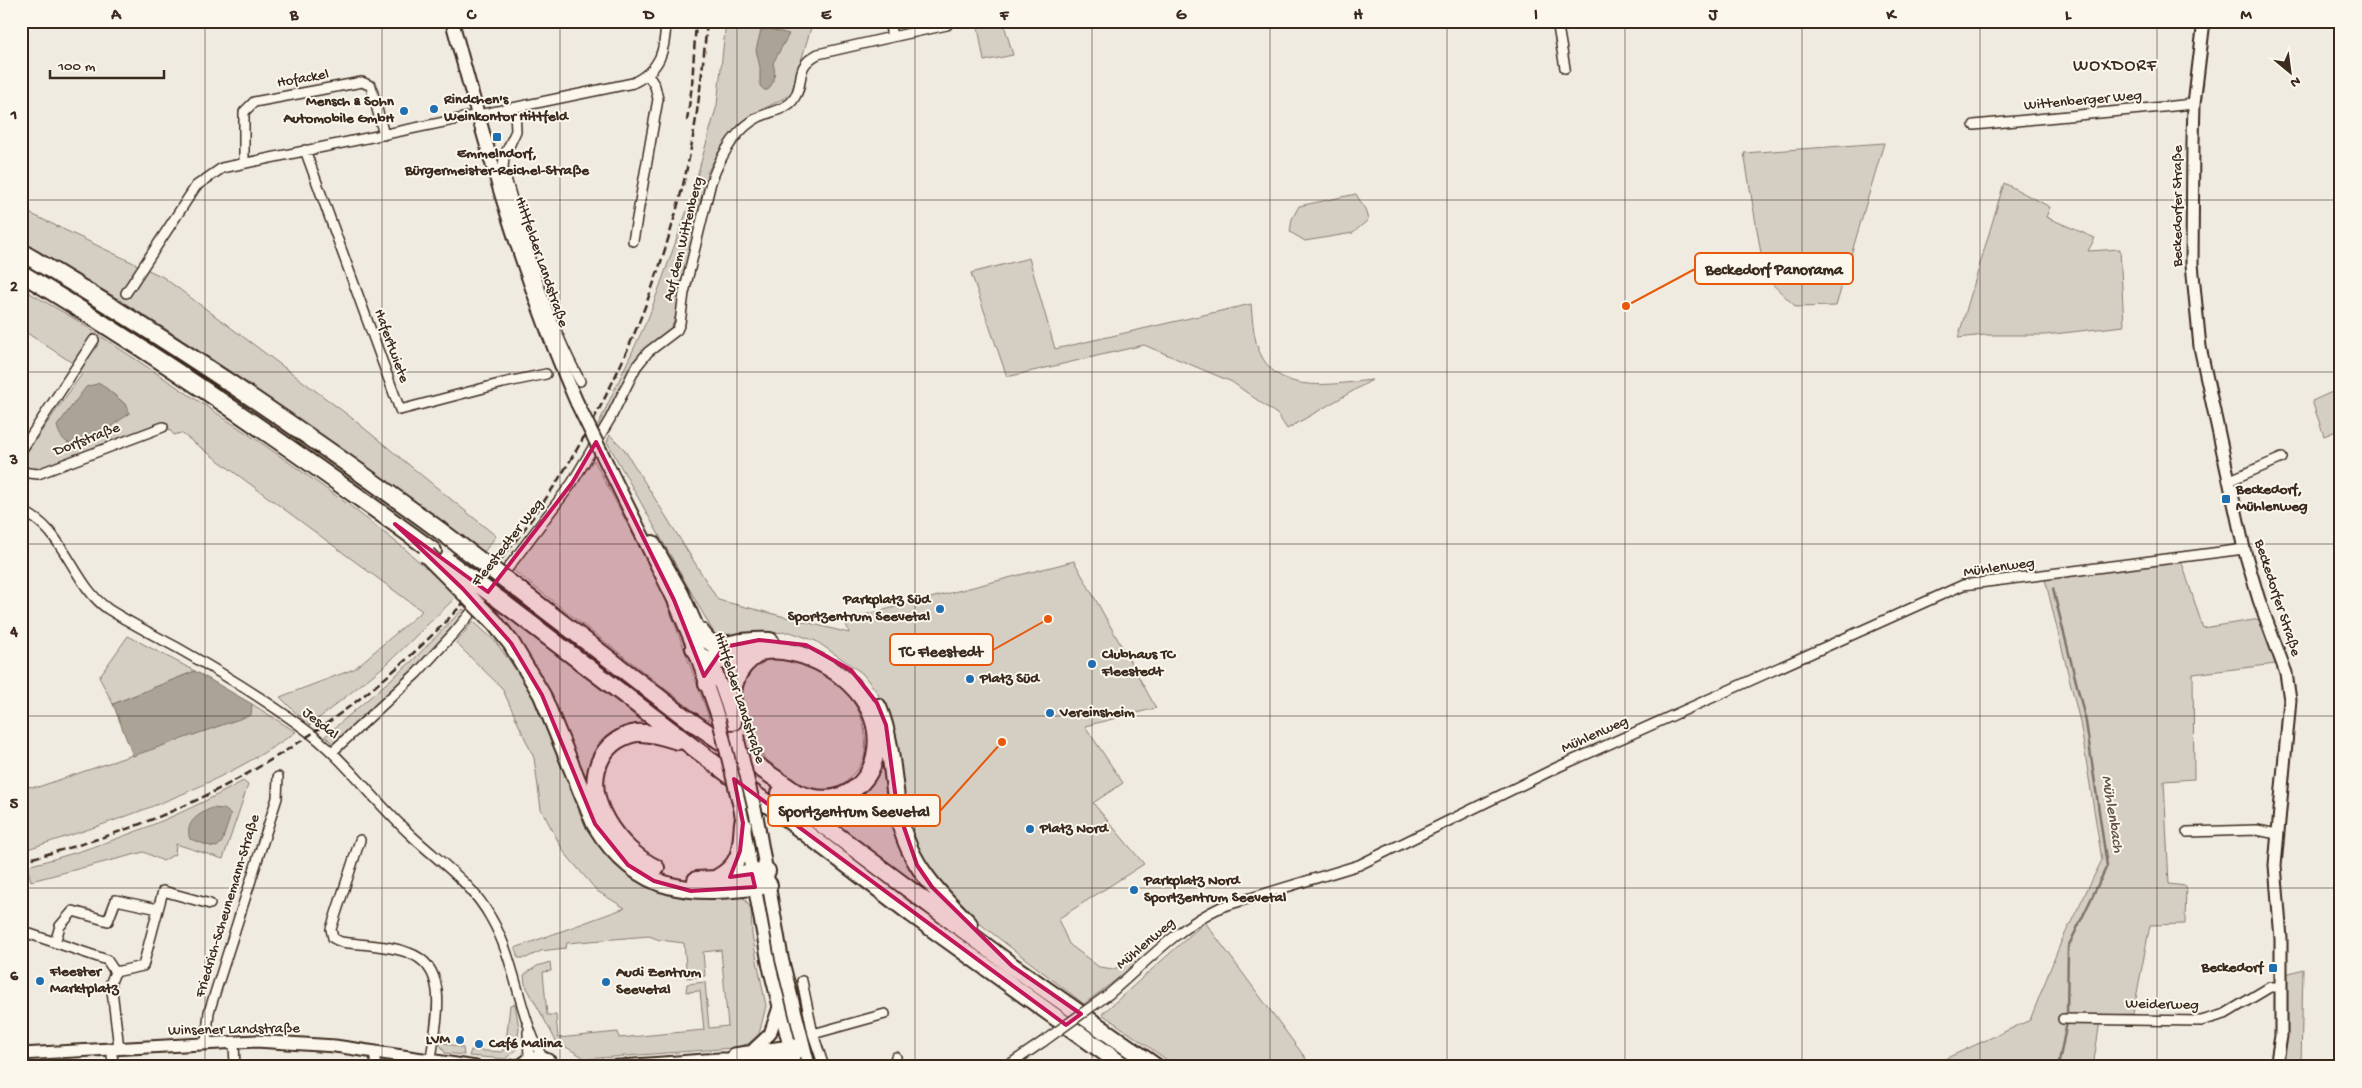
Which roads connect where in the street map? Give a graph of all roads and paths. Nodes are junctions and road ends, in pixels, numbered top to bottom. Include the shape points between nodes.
1 (452, 21) edge
2 (666, 21) edge
3 (890, 21) edge
4 (949, 21) edge
5 (1557, 21) edge
6 (2204, 21) edge
7 (892, 37) junction
8 (1565, 68) dead end
9 (648, 75) junction
10 (2194, 104) junction
11 (515, 108) junction
12 (478, 116) junction
13 (1974, 125) dead end
14 (384, 135) junction
15 (305, 150) junction
16 (244, 163) junction
17 (633, 241) dead end
18 (21, 252) edge
19 (21, 272) edge
20 (126, 293) tunnel mouth
21 (677, 330) joint
22 (94, 340) tunnel mouth
23 (546, 374) dead end
24 (580, 381) dead end
25 (163, 427) dead end
26 (21, 451) edge
27 (2282, 458) dead end
28 (21, 472) edge
29 (612, 476) junction
30 (2228, 481) junction
31 (21, 511) edge
32 (2244, 549) junction
33 (430, 553) junction
34 (700, 631) junction
35 (724, 646) junction
36 (694, 648) junction
37 (765, 651) junction
38 (712, 662) junction
39 (707, 684) junction
40 (682, 715) junction
41 (730, 726) junction
42 (688, 744) junction
43 (332, 752) junction
44 (278, 777) dead end
45 (750, 821) junction
46 (2186, 832) dead end
47 (2277, 834) junction
48 (360, 840) dead end
49 (716, 879) junction
50 (761, 879) junction
51 (210, 904) dead end
52 (158, 909) junction
53 (21, 931) edge
54 (56, 944) junction
55 (1012, 966) junction
56 (115, 972) junction
57 (802, 981) dead end
58 (2281, 987) junction
59 (779, 1007) junction
60 (885, 1014) dead end
61 (2063, 1019) dead end
62 (527, 1026) junction
63 (813, 1034) junction
64 (234, 1042) junction
65 (206, 1043) junction
66 (803, 1047) junction
67 (115, 1048) junction
68 (753, 1050) junction
69 (374, 1051) junction
70 (21, 1054) edge
71 (792, 1056) edge
72 (542, 1057) junction
73 (896, 1057) dead end
74 (431, 1059) junction
75 (719, 1059) junction
76 (523, 1064) edge
77 (558, 1066) edge
78 (114, 1067) edge
79 (235, 1067) edge
80 (376, 1067) edge
81 (476, 1067) edge
82 (508, 1067) edge
83 (607, 1067) edge
84 (809, 1067) edge
85 (824, 1067) edge
86 (892, 1067) edge
87 (1006, 1067) edge
88 (1125, 1067) edge
89 (1156, 1067) edge
90 (2276, 1067) edge

1 - 12 main road, Hittfelder Landstraße
2 - 9 street via 664,46
3 - 7 street
4 - 7 street via 947,25
5 - 8 street
6 - 10 street, Beckedorfer Straße
7 - 21 street, Auf dem Wittenberg via 818,54 807,60 792,101 757,118 734,140 718,164 711,182
9 - 11 street via 633,83
9 - 17 street via 658,99
10 - 13 street, Wittenberger Weg
10 - 30 street, Beckedorfer Straße via 2192,264 2195,308
11 - 12 street
11 - 24 street, Hittfelder Landstraße via 516,132 504,157 503,168 532,263 561,342
12 - 14 street
12 - 29 main road, Hittfelder Landstraße, bridge via 515,242 561,369
14 - 15 street
14 - 16 street, Hofackel via 371,86 362,82 254,102 244,112
15 - 16 street
15 - 23 street, Hafertwiete via 400,410 503,382
16 - 20 street via 222,168 196,186
18 - 40 highway, bridge via 126,314 283,418 446,535
19 - 33 highway via 270,435 395,524
21 - 43 street, Fleestedter Weg via 648,352 636,368 572,482 505,572 417,672
22 - 26 street
25 - 28 street, Dorfstraße via 38,474
27 - 30 street
29 - 34 main road, Hittfelder Landstraße via 662,555
29 - 36 main road, Hittfelder Landstraße via 663,577
30 - 32 street, Beckedorfer Straße
31 - 43 street, Jesdal via 43,525 91,592 109,609 240,683
32 - 47 street, Beckedorfer Straße via 2289,686 2290,713
32 - 87 street, Mühlenweg, bridge via 1962,585 1558,767 1359,865 1221,907 1188,926 1109,994
33 - 42 highway, bridge via 505,604
33 - 50 highway, bridge via 494,622 515,650 542,695 589,811 616,854 639,872 672,887 703,891
34 - 35 highway via 712,645
34 - 38 main road, Hittfelder Landstraße
35 - 38 highway
35 - 55 highway via 760,640 806,645 840,661 865,684 886,725 897,807 905,839 917,865 932,887
36 - 38 highway via 700,656
36 - 39 main road, Hittfelder Landstraße
37 - 38 highway
37 - 40 highway via 785,651 815,660 846,680 859,694 874,725 877,743 870,773 859,785 840,797 829,799 797,794
37 - 41 highway via 745,663 735,677
38 - 39 highway
38 - 41 main road, Hittfelder Landstraße
39 - 41 main road, Hittfelder Landstraße
40 - 55 highway
41 - 45 main road, Hittfelder Landstraße, bridge
41 - 45 main road, Hittfelder Landstraße, bridge via 740,807
42 - 49 highway via 638,733 615,741 599,761 596,774 598,799 615,835 638,858 674,876
42 - 88 highway via 912,914
43 - 62 street, Jesdal via 412,837 448,866 478,897 492,918 506,950
44 - 65 street, Friedrich-Scheunemann-Straße via 277,798 209,1012
45 - 49 highway via 735,865
45 - 50 main road, Hittfelder Landstraße
46 - 47 street via 2257,830
47 - 58 street, Beckedorfer Straße via 2275,865
48 - 74 street via 331,929 333,938 340,942 409,953 425,964 438,991
49 - 50 highway
50 - 59 main road, Hittfelder Landstraße via 768,965
50 - 66 main road, Hittfelder Landstraße
51 - 52 street via 163,891
52 - 54 street via 116,900 108,921 73,911 60,926
52 - 56 street via 143,966
53 - 54 street
54 - 56 street via 107,960
55 - 89 highway
56 - 67 street via 111,982
57 - 63 street
58 - 61 street, Weiderweg via 2270,987 2225,1014 2201,1021
58 - 90 street, Beckedorfer Straße via 2281,1036
59 - 68 street via 770,1034
59 - 71 main road, Hittfelder Landstraße
60 - 63 street
62 - 72 street, Jesdal
62 - 76 street, Jesdal
63 - 85 street
64 - 65 street, Winsener Landstraße
64 - 69 street, Winsener Landstraße via 297,1043
64 - 79 street
65 - 67 street, Winsener Landstraße
66 - 71 street
66 - 84 main road, Hittfelder Landstraße
67 - 70 street, Winsener Landstraße
67 - 78 street
68 - 71 street
68 - 75 street
69 - 74 street, Winsener Landstraße
69 - 80 street
71 - 75 street
72 - 76 street
72 - 77 street
73 - 86 street
74 - 81 street, Winsener Landstraße
75 - 83 street
76 - 82 street

